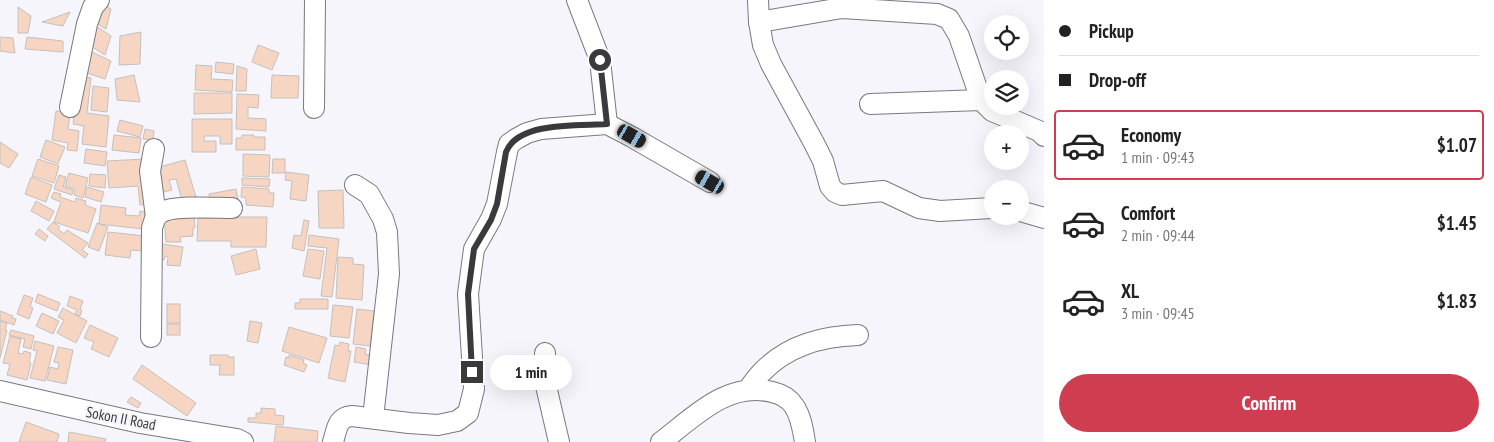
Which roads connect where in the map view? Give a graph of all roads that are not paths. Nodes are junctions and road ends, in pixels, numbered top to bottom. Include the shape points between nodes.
1 (100, 0) edge
2 (315, 0) edge
3 (577, 0) edge
4 (758, 0) edge
5 (759, 22) junction
6 (981, 100) junction
7 (870, 104) dead end
8 (70, 107) dead end
9 (314, 108) dead end
10 (607, 124) junction
11 (1044, 136) edge
12 (154, 149) dead end
13 (710, 182) dead end
14 (356, 184) dead end
15 (232, 208) dead end
16 (984, 209) edge
17 (1029, 214) edge
18 (156, 217) junction
19 (1044, 218) edge
20 (858, 335) dead end
21 (151, 337) dead end
22 (545, 353) dead end
23 (748, 390) junction
24 (0, 391) edge
25 (373, 418) junction
26 (243, 442) edge
27 (333, 442) edge
28 (559, 442) edge
29 (661, 442) edge
30 (806, 442) edge

1 - 8 street via 92,7 87,24
2 - 9 street
3 - 10 street via 600,60
4 - 5 street
5 - 6 street via 842,8 937,14 949,19 959,36
5 - 16 street via 771,64 814,144 834,192 883,191 919,208 940,212
6 - 7 street
6 - 11 street via 992,111
10 - 13 street
10 - 25 street via 540,129 509,144 497,204 474,249 468,294 474,389 468,413 457,421 438,425
12 - 18 street via 150,171
14 - 25 street via 369,194 387,232 389,274
15 - 18 street via 175,209
17 - 19 street
18 - 21 street via 152,228
20 - 23 street via 812,341 763,371
22 - 28 street via 546,386
23 - 29 street via 728,394
23 - 30 street via 786,397 799,413
24 - 26 street, Sokon II Road via 86,412
25 - 27 street via 345,416 339,421

